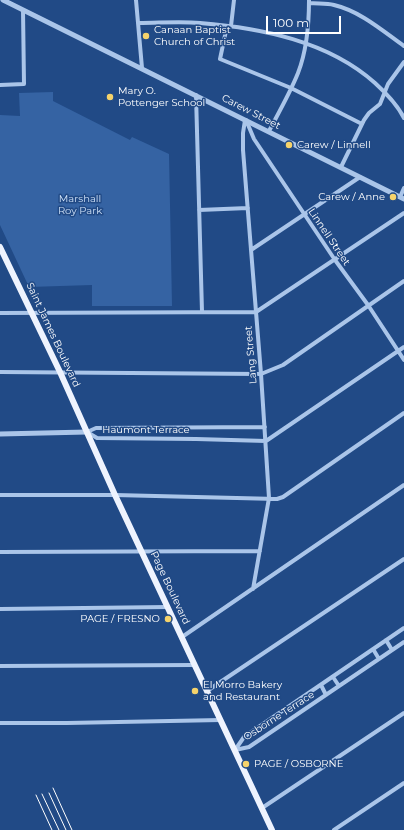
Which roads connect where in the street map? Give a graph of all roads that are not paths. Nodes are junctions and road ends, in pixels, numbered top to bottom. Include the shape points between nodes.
1 (3, 0) edge
2 (136, 0) edge
3 (234, 0) edge
4 (309, 2) edge
5 (23, 10) junction
6 (139, 23) junction
7 (229, 26) junction
8 (306, 43) junction
9 (404, 46) edge
10 (404, 62) edge
11 (142, 68) junction
12 (0, 85) edge
13 (291, 88) junction
14 (385, 93) junction
15 (196, 95) junction
16 (404, 118) edge
17 (245, 120) junction
18 (362, 124) junction
19 (269, 131) junction
20 (341, 167) junction
21 (360, 177) junction
22 (404, 188) edge
23 (402, 198) edge
24 (248, 208) junction
25 (199, 210) junction
26 (404, 213) edge
27 (304, 214) junction
28 (0, 247) edge
29 (251, 250) junction
30 (2, 257) edge
31 (335, 260) junction
32 (404, 281) edge
33 (368, 305) junction
34 (0, 312) edge
35 (32, 312) junction
36 (202, 312) junction
37 (256, 312) junction
38 (404, 347) edge
39 (398, 351) junction
40 (404, 360) edge
41 (0, 372) edge
42 (60, 372) junction
43 (261, 374) junction
44 (404, 413) edge
45 (265, 427) junction
46 (184, 428) junction
47 (87, 432) junction
48 (0, 434) edge
49 (185, 439) junction
50 (266, 441) junction
51 (404, 486) edge
52 (0, 495) edge
53 (115, 495) junction
54 (269, 498) junction
55 (260, 551) junction
56 (0, 552) edge
57 (142, 552) junction
58 (404, 559) edge
59 (253, 589) junction
60 (168, 607) junction
61 (0, 609) edge
62 (404, 628) edge
63 (182, 637) junction
64 (386, 640) junction
65 (404, 642) edge
66 (373, 649) junction
67 (392, 650) junction
68 (379, 659) junction
69 (194, 665) junction
70 (0, 666) edge
71 (333, 677) junction
72 (321, 685) junction
73 (339, 686) junction
74 (207, 691) junction
75 (326, 695) junction
76 (404, 713) edge
77 (272, 719) junction
78 (221, 720) junction
79 (0, 723) edge
80 (278, 728) junction
81 (235, 750) junction
82 (404, 783) edge
83 (262, 808) junction
84 (272, 830) edge
85 (334, 830) edge

1 - 5 street, Carew Street
2 - 6 street
3 - 7 street
4 - 8 street
4 - 9 street via 330,4 349,11
5 - 11 street, Carew Street
5 - 12 street via 24,84
6 - 7 street
6 - 11 street
7 - 8 street
7 - 13 street via 220,59
8 - 13 street
8 - 14 street via 353,66
10 - 14 street via 388,84
11 - 15 street, Carew Street
13 - 18 street
13 - 19 street
14 - 16 street
14 - 18 street via 380,104 366,116
15 - 17 street, Carew Street
15 - 25 street
17 - 19 street, Carew Street
17 - 24 street, Lang Street via 242,150
17 - 27 street, Linnell Street via 254,139
18 - 20 street
19 - 20 street, Carew Street
20 - 21 street, Carew Street
21 - 23 street, Carew Street
21 - 27 street
22 - 23 street
24 - 25 street
24 - 29 street, Lang Street
25 - 36 street
26 - 31 street
27 - 29 street
27 - 31 street, Linnell Street
28 - 30 main road, Saint James Boulevard
29 - 37 street, Lang Street
30 - 35 main road, Saint James Boulevard
31 - 33 street, Linnell Street
31 - 37 street
32 - 33 street
33 - 39 street, Linnell Street
33 - 43 street via 283,364
34 - 35 street
35 - 36 street
35 - 42 main road, Saint James Boulevard
36 - 37 street
37 - 43 street, Lang Street
38 - 39 street
39 - 40 street, Linnell Street
39 - 50 street
41 - 42 street
42 - 43 street
42 - 47 main road, Saint James Boulevard
43 - 45 street, Lang Street
44 - 54 street via 283,497 277,500
45 - 46 street, Haumont Terrace
45 - 50 street, Lang Street
46 - 47 street, Haumont Terrace via 96,428
46 - 49 street
47 - 48 street
47 - 49 street, Haumont Terrace via 97,438
47 - 53 main road, Page Boulevard
49 - 50 street, Haumont Terrace
50 - 54 street, Lang Street
51 - 59 street
52 - 53 street
53 - 54 street
53 - 57 main road, Page Boulevard
54 - 55 street, Lang Street
55 - 57 street
55 - 59 street, Lang Street
56 - 57 street
57 - 60 main road, Page Boulevard
58 - 74 street
59 - 63 street
60 - 61 street
60 - 63 main road, Page Boulevard
62 - 64 street, Osborne Terrace
63 - 69 main road, Page Boulevard
64 - 66 street, Osborne Terrace
64 - 67 street
65 - 67 street, Osborne Terrace
66 - 68 street
66 - 71 street, Osborne Terrace
67 - 68 street, Osborne Terrace
68 - 73 street, Osborne Terrace
69 - 70 street
69 - 74 main road, Page Boulevard
71 - 72 street, Osborne Terrace
71 - 73 street
72 - 75 street
72 - 77 street, Osborne Terrace
73 - 75 street, Osborne Terrace
74 - 78 main road, Page Boulevard
75 - 80 street, Osborne Terrace
76 - 83 street
77 - 80 street
77 - 81 street, Osborne Terrace via 244,737
78 - 79 street
78 - 81 main road, Page Boulevard
80 - 81 street, Osborne Terrace via 248,747
81 - 83 main road, Page Boulevard
82 - 85 street
83 - 84 main road, Page Boulevard

